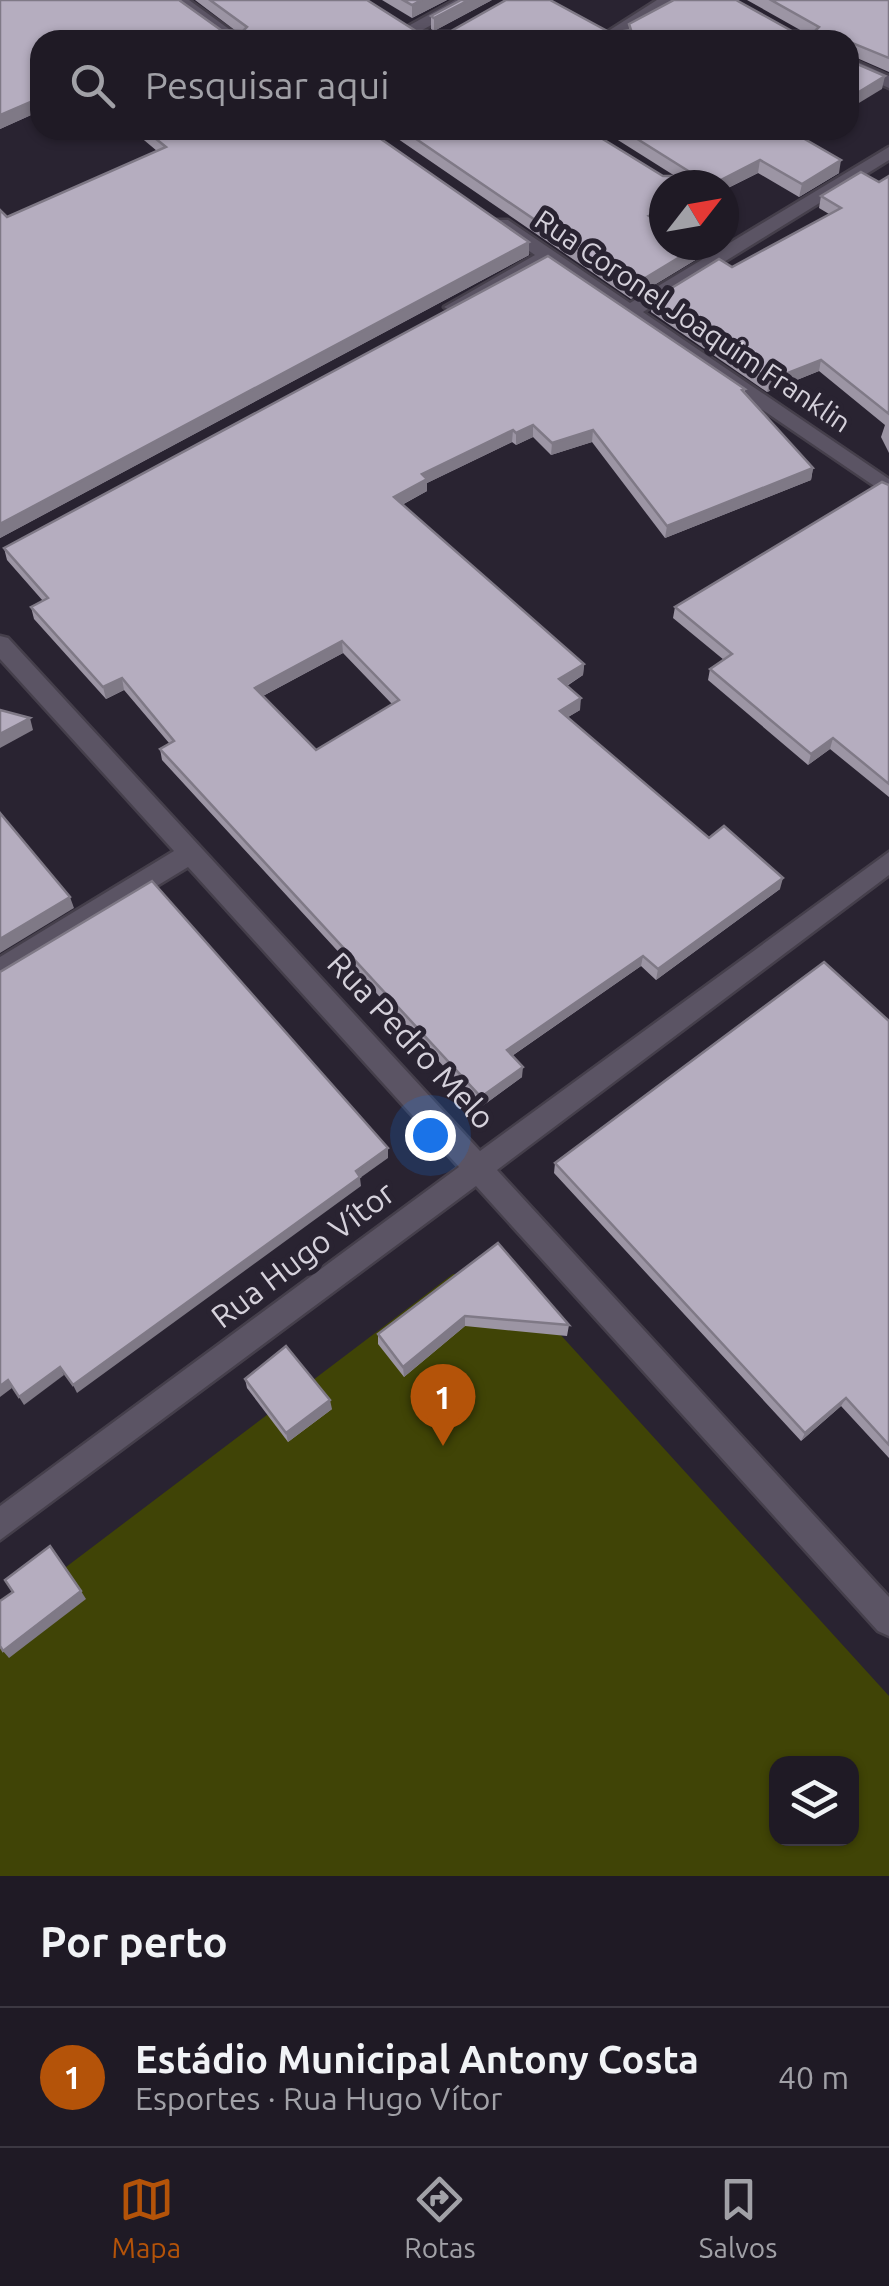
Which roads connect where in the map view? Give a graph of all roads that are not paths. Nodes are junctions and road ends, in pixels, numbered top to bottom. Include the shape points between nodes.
1 (178, 0) edge
2 (468, 0) edge
3 (669, 0) edge
4 (395, 20) edge
5 (411, 29) joint
6 (222, 30) edge
7 (614, 30) edge
8 (859, 68) edge
9 (889, 84) edge
10 (889, 152) edge
11 (488, 214) edge
12 (548, 256) junction
13 (632, 311) junction
14 (428, 320) edge
15 (889, 489) edge
16 (0, 644) edge
17 (191, 853) junction
18 (889, 862) edge
19 (0, 970) edge
20 (480, 1167) junction
21 (0, 1526) edge
22 (889, 1620) edge

1 - 6 street
2 - 5 street
3 - 7 street
4 - 5 street
8 - 9 street
10 - 13 street
11 - 12 street, Rua Coronel Joaquim Franklin
12 - 13 street, Rua Coronel Joaquim Franklin
12 - 14 street
13 - 15 street, Rua Coronel Joaquim Franklin
16 - 17 street, Rua Pedro Melo
17 - 19 street
17 - 20 street, Rua Pedro Melo
18 - 20 street, Rua Hugo Vítor
20 - 21 street, Rua Hugo Vítor
20 - 22 street, Rua Pedro Melo

